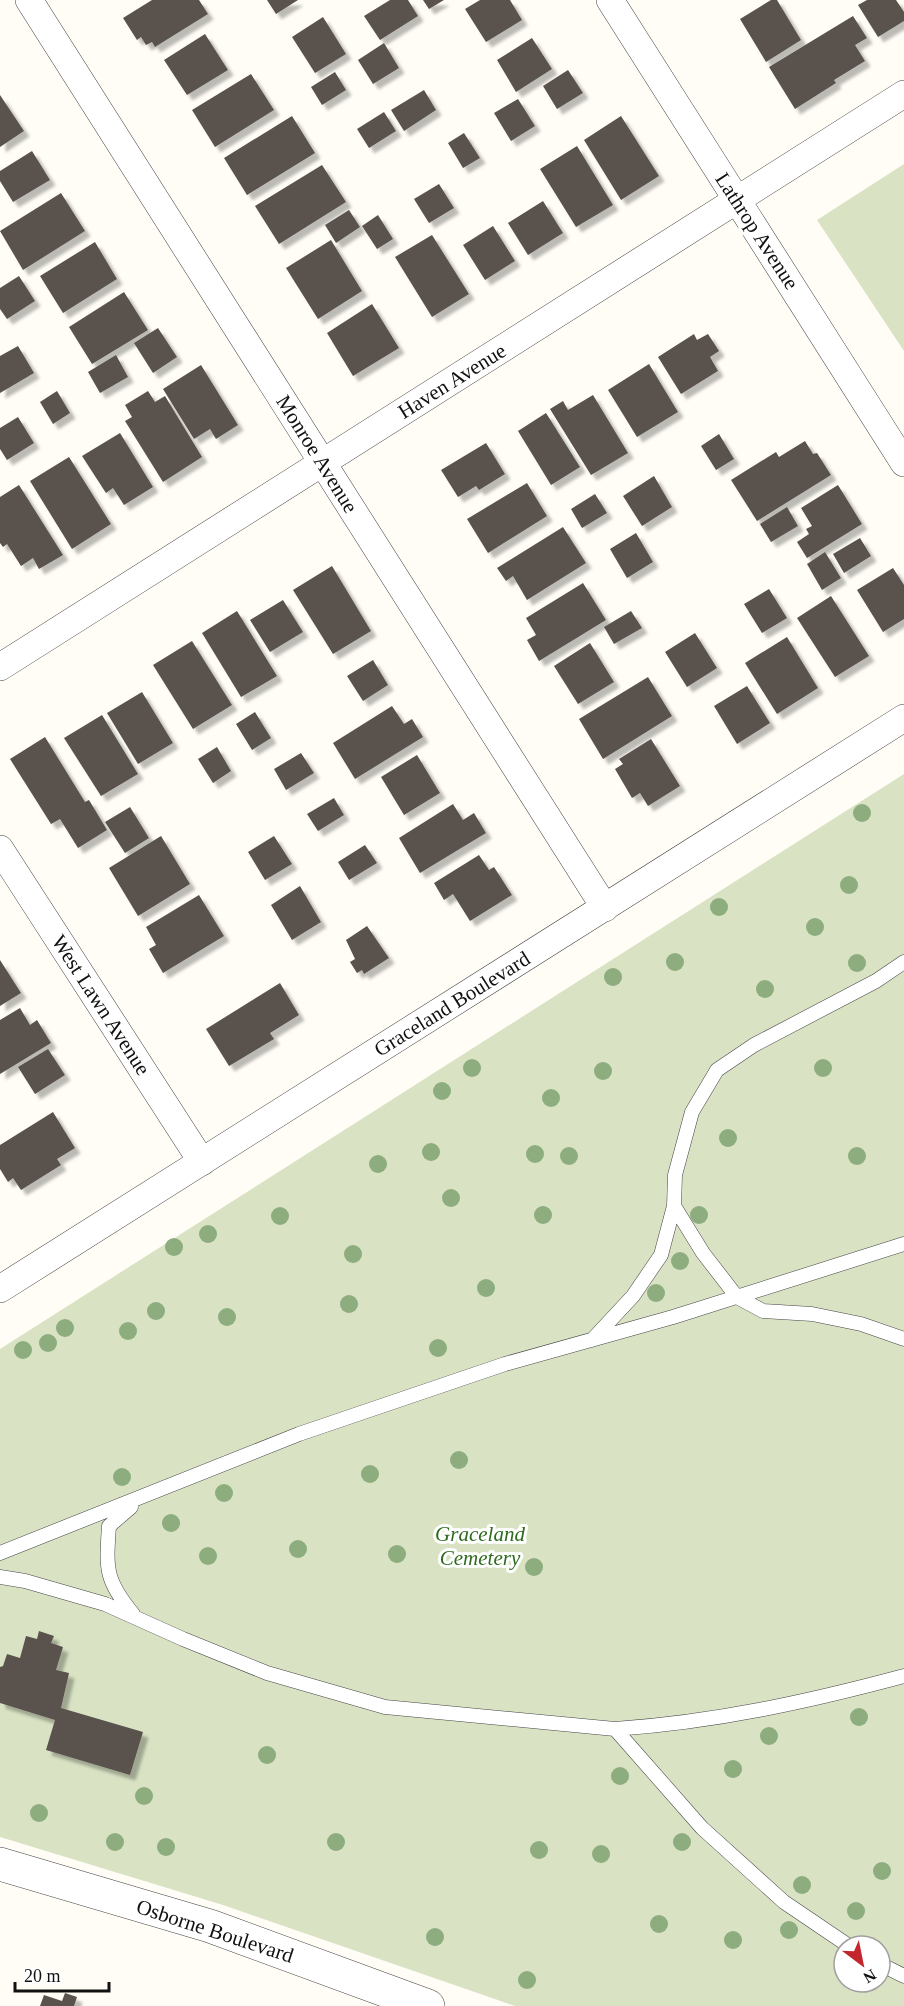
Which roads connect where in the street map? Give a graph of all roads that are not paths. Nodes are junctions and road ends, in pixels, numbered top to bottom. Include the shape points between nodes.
1 (29, 0) edge
2 (610, 0) edge
3 (904, 94) edge
4 (737, 200) junction
5 (904, 462) edge
6 (322, 463) junction
7 (0, 667) edge
8 (904, 718) edge
9 (0, 849) edge
10 (605, 908) junction
11 (904, 962) edge
12 (202, 1162) junction
13 (674, 1206) junction
14 (904, 1244) edge
15 (0, 1289) edge
16 (737, 1297) junction
17 (904, 1339) edge
18 (592, 1340) junction
19 (139, 1500) junction
20 (0, 1552) edge
21 (0, 1577) edge
22 (136, 1618) junction
23 (904, 1676) edge
24 (615, 1729) junction
25 (0, 1864) edge
26 (832, 1934) edge
27 (428, 2006) edge

1 - 6 street, Monroe Avenue
2 - 4 street, Lathrop Avenue
3 - 4 street, Haven Avenue
4 - 5 street, Lathrop Avenue
4 - 6 street, Haven Avenue
6 - 7 street, Haven Avenue
6 - 10 street, Monroe Avenue
8 - 10 street, Graceland Boulevard
9 - 12 street, West Lawn Avenue
10 - 12 street, Graceland Boulevard
11 - 13 lane via 876,981 754,1045 717,1070 692,1112 675,1175
12 - 15 street, Graceland Boulevard
13 - 16 lane
13 - 18 lane via 661,1256 633,1296
14 - 16 lane
16 - 17 lane via 763,1311 812,1314 861,1324
16 - 18 lane
18 - 19 lane via 505,1364 299,1434
19 - 20 lane
19 - 22 lane via 109,1526 107,1558 113,1590
21 - 22 lane via 105,1604
22 - 24 lane via 267,1674 385,1707
23 - 24 lane via 812,1701 686,1724
24 - 26 lane via 702,1828 784,1902
25 - 27 street, Osborne Boulevard via 210,1926

